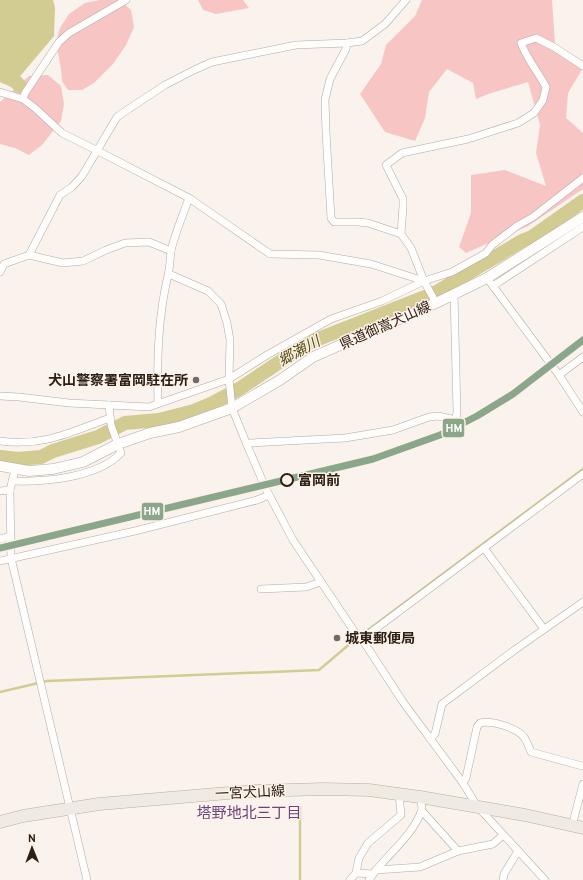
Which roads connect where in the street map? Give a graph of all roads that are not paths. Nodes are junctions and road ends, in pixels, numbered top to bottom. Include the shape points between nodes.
1 (126, 0) edge
2 (406, 0) edge
3 (347, 43) junction
4 (583, 66) edge
5 (0, 92) edge
6 (23, 99) junction
7 (96, 150) junction
8 (583, 178) edge
9 (189, 198) junction
10 (583, 217) edge
11 (583, 227) edge
12 (401, 234) junction
13 (171, 251) junction
14 (29, 255) junction
15 (2, 264) edge
16 (0, 272) edge
17 (169, 274) junction
18 (487, 278) junction
19 (424, 281) junction
20 (493, 286) junction
21 (454, 294) junction
22 (435, 301) junction
23 (583, 357) edge
24 (559, 375) junction
25 (229, 379) junction
26 (0, 396) edge
27 (158, 403) junction
28 (109, 405) junction
29 (232, 408) junction
30 (583, 412) edge
31 (111, 422) junction
32 (0, 441) edge
33 (118, 444) junction
34 (246, 445) junction
35 (0, 466) edge
36 (15, 470) junction
37 (583, 474) edge
38 (12, 481) junction
39 (10, 490) junction
40 (0, 491) edge
41 (269, 495) junction
42 (12, 536) junction
43 (0, 539) edge
44 (484, 548) junction
45 (11, 558) junction
46 (0, 561) edge
47 (321, 582) junction
48 (261, 590) dead end
49 (583, 602) edge
50 (544, 630) junction
51 (362, 639) junction
52 (430, 739) junction
53 (583, 765) edge
54 (583, 769) edge
55 (462, 783) junction
56 (583, 784) edge
57 (399, 794) junction
58 (420, 797) junction
59 (477, 806) junction
60 (70, 808) junction
61 (422, 811) junction
62 (0, 822) edge
63 (578, 827) edge
64 (502, 835) junction
65 (458, 851) junction
66 (518, 851) junction
67 (356, 873) junction
68 (373, 875) edge
69 (87, 880) edge
70 (350, 880) edge
71 (503, 880) edge
72 (545, 880) edge

1 - 6 street via 69,33 59,42
2 - 3 street via 371,36
3 - 7 street via 296,45 212,62 165,85 117,117
3 - 12 street via 330,79 325,100 331,218 334,222 368,223
4 - 12 street via 536,38 521,44 546,86 543,100 534,113 518,122 468,139 402,153 386,166 403,199
5 - 6 street
6 - 7 street via 62,133
7 - 9 street
7 - 14 street via 82,176 60,195
8 - 19 street via 492,245 486,253 452,272
9 - 13 street
9 - 19 street via 270,254 319,255 370,264
10 - 18 main road, 県道御嵩犬山線
11 - 20 street
12 - 19 street via 411,248
13 - 14 street via 149,242 125,243 84,261 64,263
13 - 17 street
14 - 15 street
15 - 16 street
17 - 25 street via 208,291 221,304 230,340
17 - 27 street via 165,284 159,329
18 - 20 street
18 - 21 main road, 県道御嵩犬山線
19 - 22 street
19 - 25 street via 382,301 331,319
20 - 24 street
21 - 22 main road, 県道御嵩犬山線
21 - 34 street via 456,420 438,416 393,430 345,438
22 - 29 main road, 県道御嵩犬山線 via 313,357
23 - 24 street
24 - 30 street
25 - 27 street
25 - 29 street
26 - 28 street
27 - 28 street via 149,407
28 - 31 street
29 - 33 main road, 県道御嵩犬山線
29 - 34 street
31 - 32 street via 34,442
31 - 33 street
33 - 36 main road, 県道御嵩犬山線 via 83,462 53,469
33 - 38 street via 121,453 98,468 35,482
34 - 41 street
35 - 36 main road, 県道御嵩犬山線
36 - 38 street
37 - 44 street
38 - 39 street
39 - 40 street
39 - 42 street
41 - 45 street via 139,530
41 - 47 street via 293,540
42 - 43 street
42 - 45 street
44 - 50 street
44 - 51 street
45 - 46 street
45 - 60 street
47 - 48 street via 306,587
47 - 51 street via 358,637
49 - 50 street
50 - 52 street via 442,704 435,734
51 - 52 street
52 - 55 street
53 - 54 street
53 - 55 street via 531,752 523,736 516,731 485,722 477,727 466,778
55 - 59 street
56 - 63 street
57 - 58 main road, 一宮犬山線
57 - 60 main road, 一宮犬山線 via 324,789 252,791
57 - 67 street via 401,815 368,844 359,858
58 - 59 main road, 一宮犬山線
58 - 61 street
59 - 63 main road, 一宮犬山線
59 - 64 street
60 - 62 main road, 一宮犬山線
60 - 69 street
61 - 65 street
61 - 68 street
64 - 65 street via 493,844
64 - 66 street
65 - 68 street via 420,867
66 - 71 street
66 - 72 street
67 - 68 street
67 - 70 street

